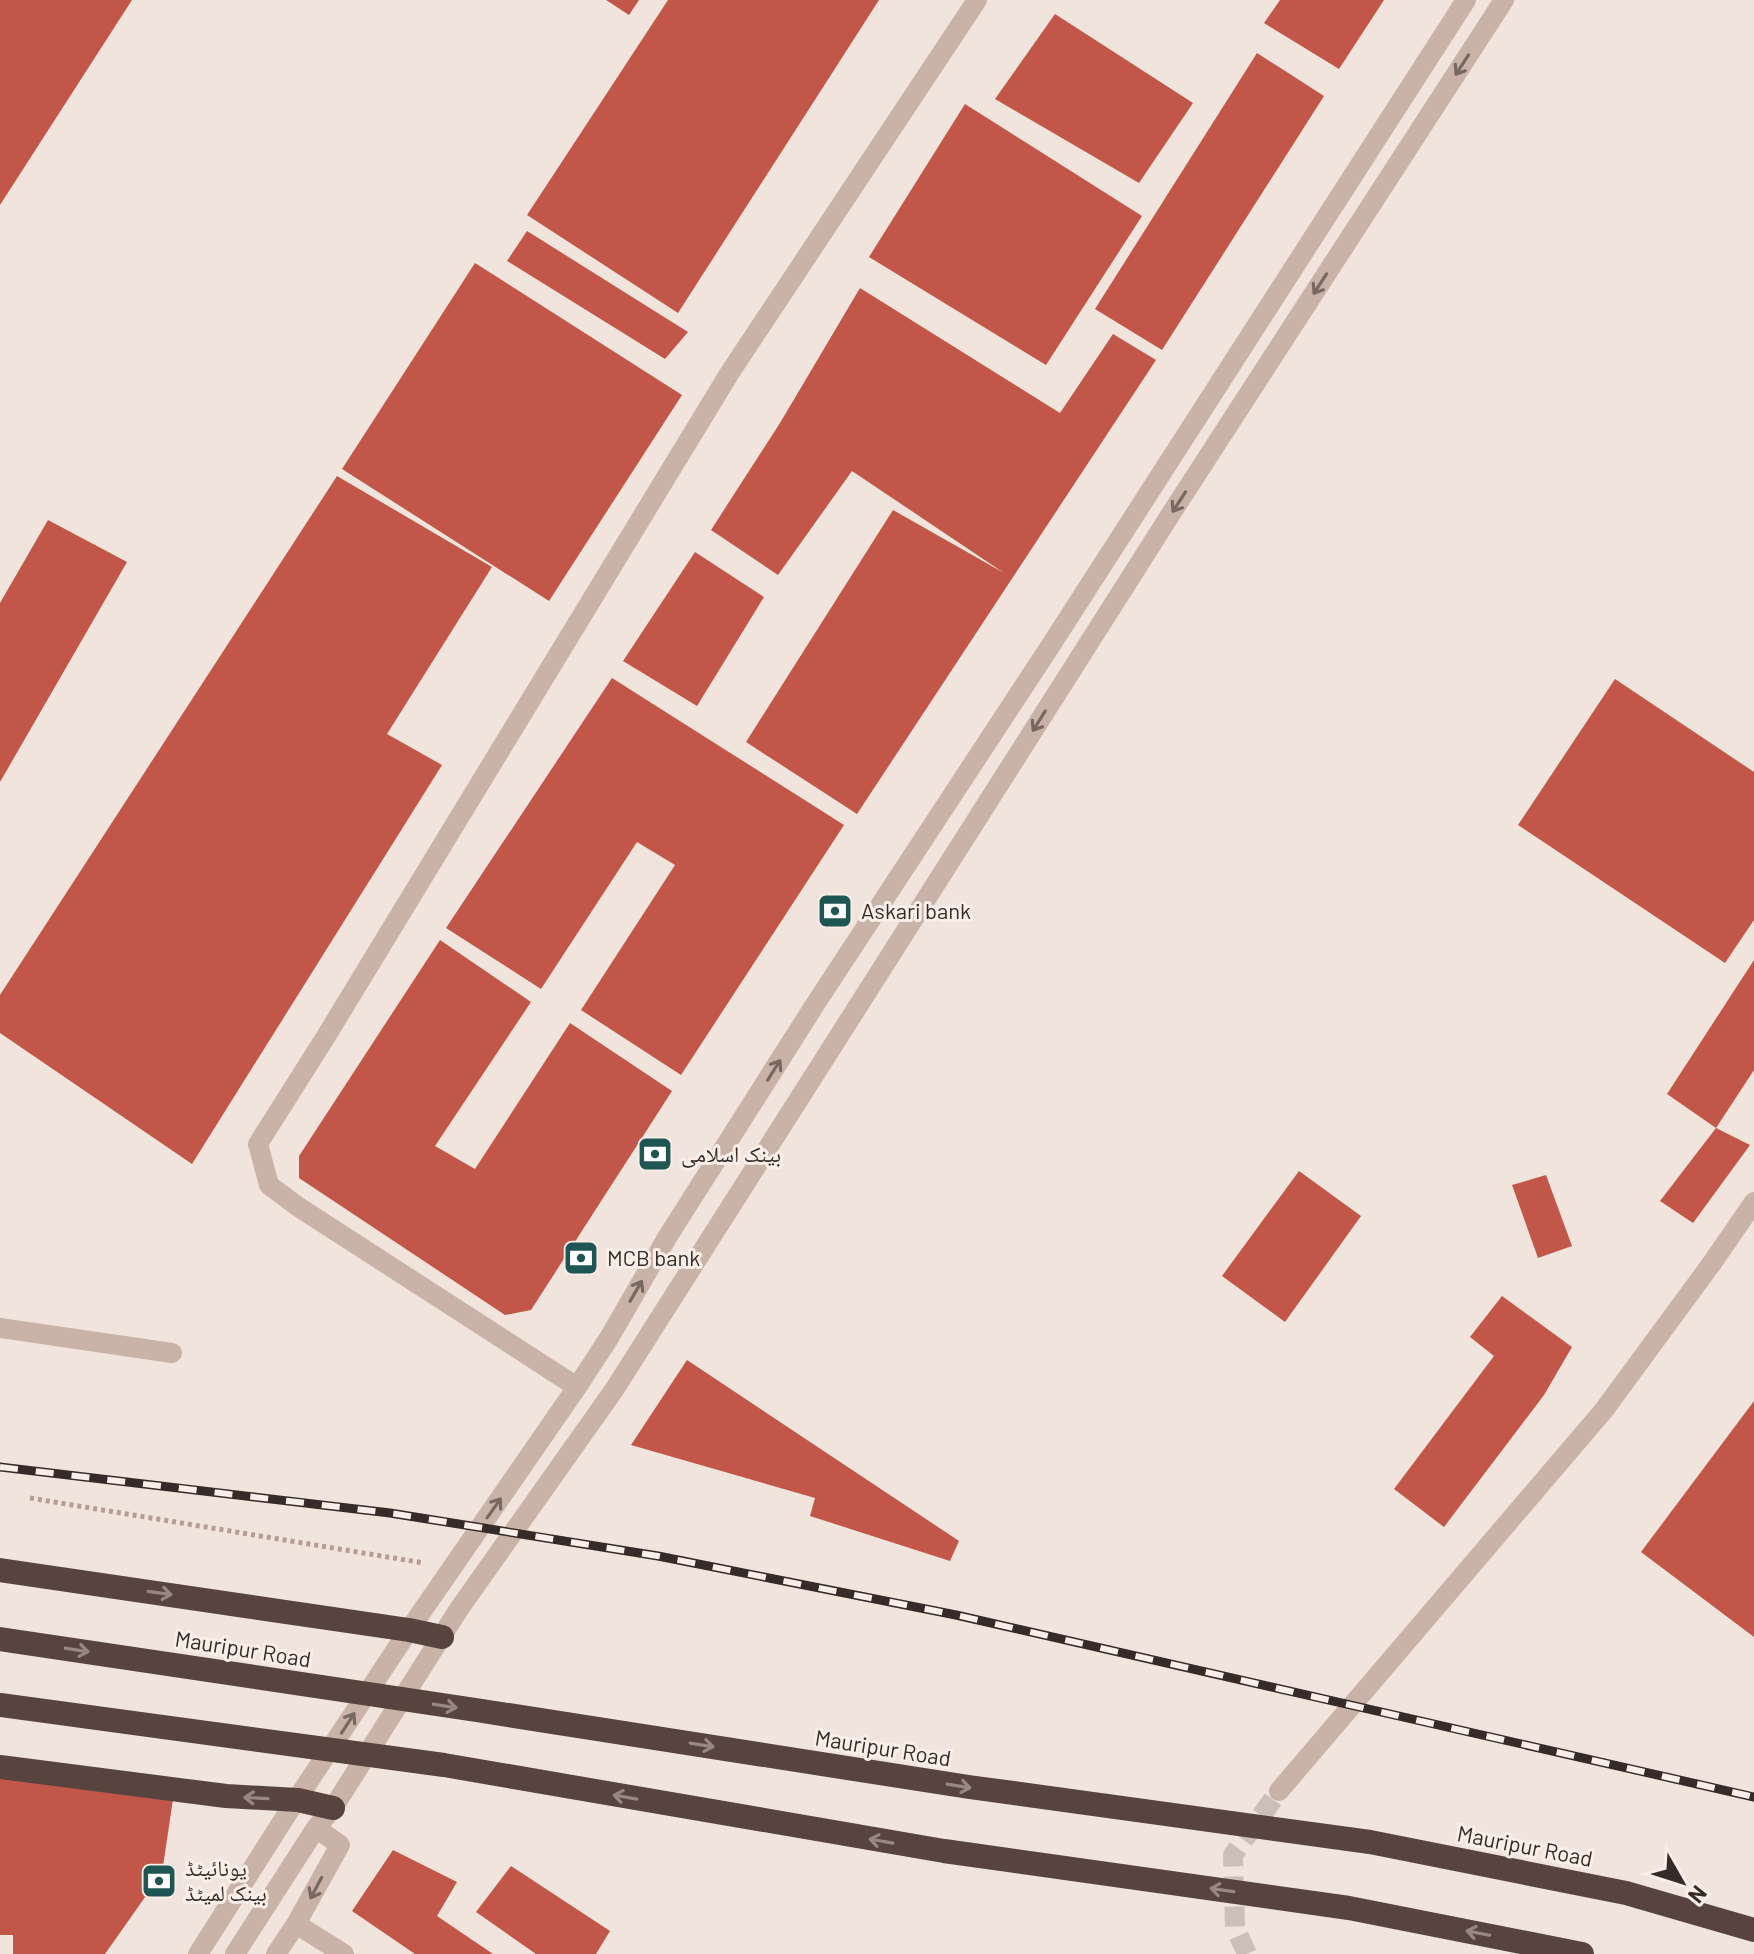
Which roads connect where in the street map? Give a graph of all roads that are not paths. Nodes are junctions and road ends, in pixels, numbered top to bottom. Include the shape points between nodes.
1 (977, 0) edge
2 (1466, 0) edge
3 (1504, 0) edge
4 (1754, 1202) edge
5 (0, 1328) edge
6 (172, 1353) dead end
7 (577, 1387) junction
8 (0, 1570) edge
9 (409, 1630) junction
10 (442, 1637) junction
11 (0, 1639) edge
12 (0, 1705) edge
13 (0, 1767) edge
14 (1279, 1791) tunnel mouth
15 (294, 1806) junction
16 (333, 1808) junction
17 (316, 1828) junction
18 (296, 1924) junction
19 (1754, 1930) edge
20 (198, 1954) edge
21 (235, 1954) edge
22 (276, 1954) edge
23 (344, 1954) edge
24 (1582, 1954) edge

1 - 7 street via 729,374 258,1144 269,1185
7 -> 2 street via 800,1029
3 -> 10 street via 614,1390
4 - 14 street via 1604,1410
5 - 6 street
9 -> 7 street
8 -> 9 highway
9 - 10 highway
15 -> 9 street
10 - 16 street
11 -> 19 highway, Mauripur Road via 969,1787 1370,1842 1626,1893
24 -> 12 highway via 1349,1908 944,1851 444,1765
15 -> 13 highway
15 - 16 highway
15 - 20 street
16 - 17 street
17 -> 18 street via 340,1845
17 - 21 street
18 - 22 street
18 - 23 street

